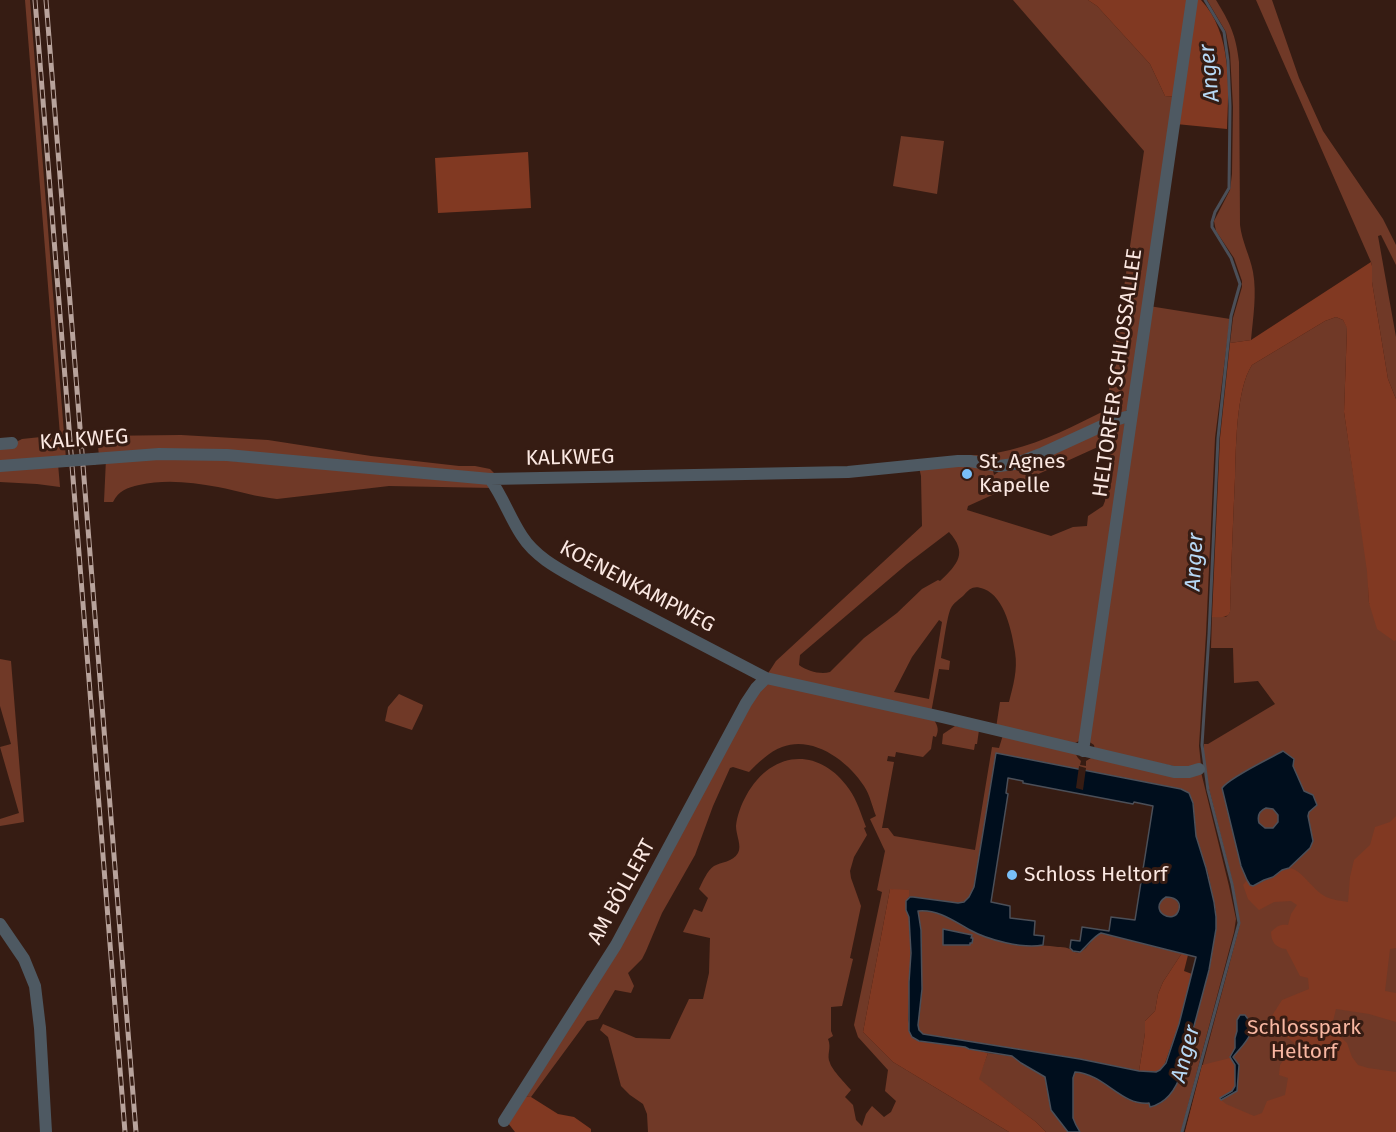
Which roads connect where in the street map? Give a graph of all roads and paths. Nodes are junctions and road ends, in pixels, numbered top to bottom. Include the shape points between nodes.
1 (1192, 1) edge
2 (1131, 418) junction
3 (0, 466) edge
4 (490, 479) junction
5 (766, 678) junction
6 (1083, 751) junction
7 (1199, 769) dead end
8 (0, 924) edge
9 (504, 1121) dead end
10 (46, 1132) edge

1 - 2 street, HELTORFER SCHLOSSALLEE
2 - 4 street, KALKWEG via 1115,420 1014,464 958,461 839,472
2 - 6 street, HELTORFER SCHLOSSALLEE
3 - 4 street, KALKWEG, bridge via 159,454 227,455
4 - 5 street, KOENENKAMPWEG via 522,537 537,554 576,579
5 - 6 street
5 - 9 street, AM BÖLLERT via 746,703 616,945
6 - 7 street via 1174,772
8 - 10 street via 24,958 32,978 40,1028

